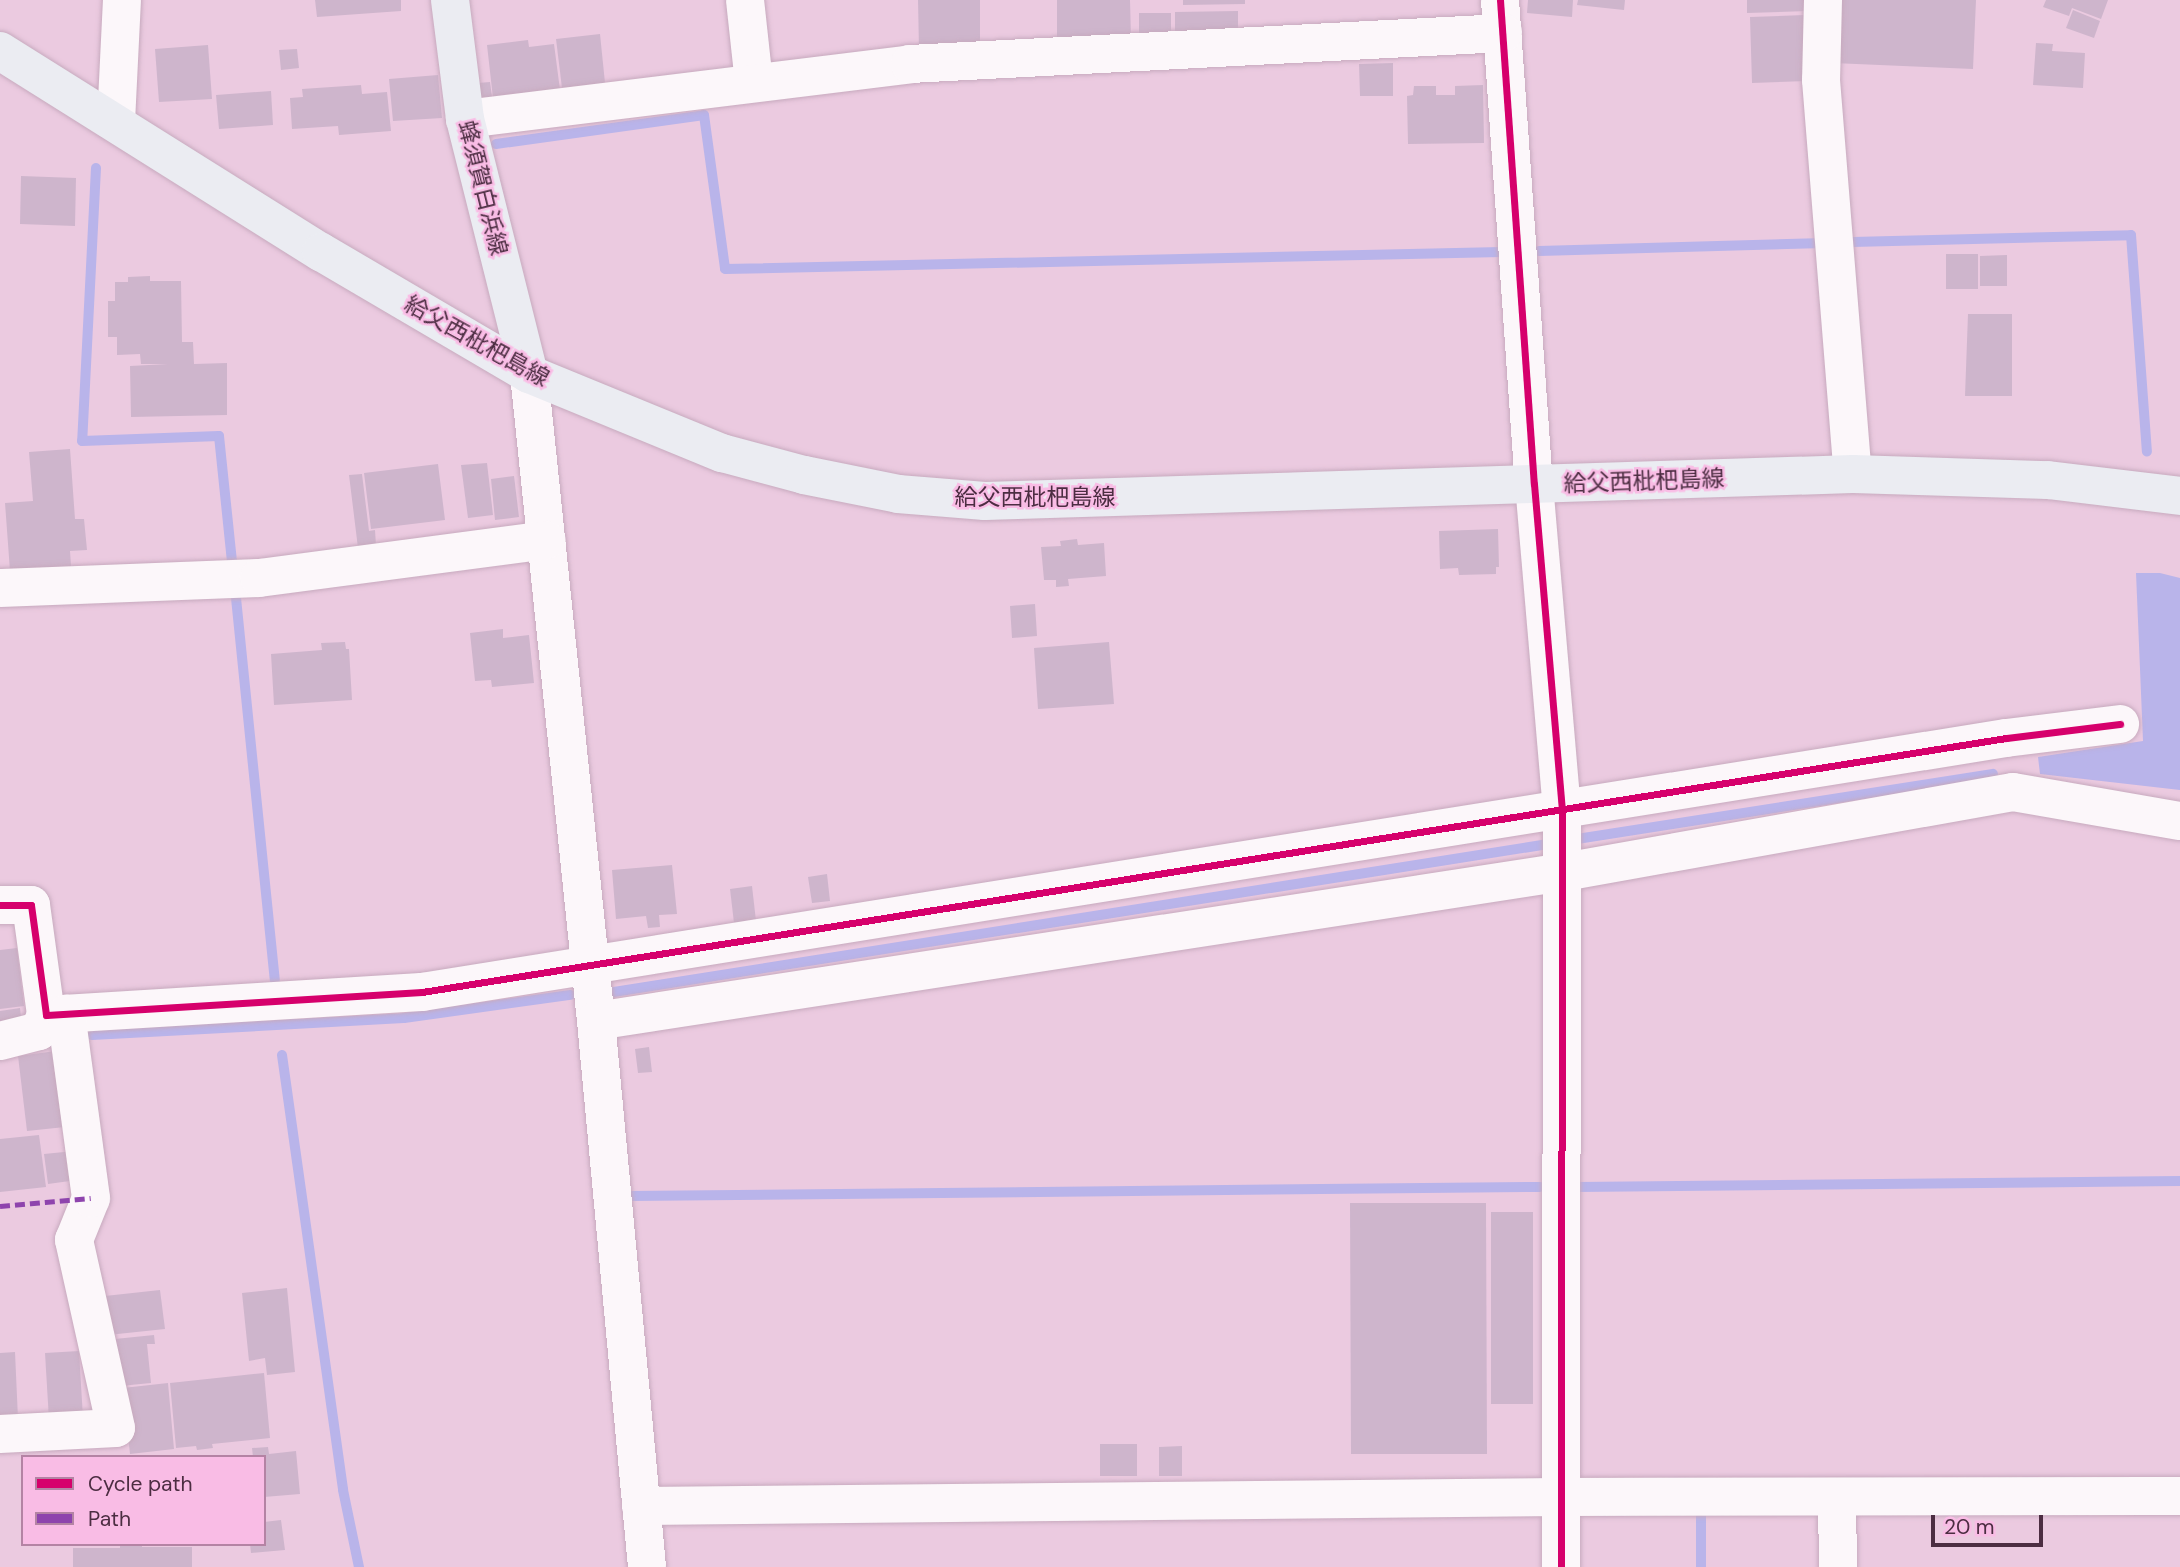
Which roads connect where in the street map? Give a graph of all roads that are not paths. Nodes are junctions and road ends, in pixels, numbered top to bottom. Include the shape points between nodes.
1 (122, 0) edge
2 (450, 0) edge
3 (745, 0) edge
4 (1823, 0) edge
5 (1501, 17) edge
6 (0, 51) edge
7 (754, 83) junction
8 (465, 120) junction
9 (116, 122) junction
10 (529, 374) junction
11 (1853, 474) junction
12 (1534, 484) junction
13 (2180, 496) edge
14 (547, 540) junction
15 (0, 588) edge
16 (2120, 724) dead end
17 (2006, 738) junction
18 (2013, 792) junction
19 (1562, 808) junction
20 (2180, 821) edge
21 (1564, 872) junction
22 (0, 905) edge
23 (590, 965) junction
24 (56, 1015) junction
25 (596, 1021) junction
26 (0, 1041) edge
27 (0, 1434) edge
28 (2180, 1496) edge
29 (1560, 1497) junction
30 (1837, 1497) junction
31 (641, 1506) junction
32 (647, 1567) edge
33 (1561, 1567) edge
34 (1838, 1567) edge

1 - 9 street
2 - 8 main road, 蜂須賀白浜線
3 - 7 street
4 - 11 street via 1821,80
5 - 7 street via 910,64
5 - 12 street
6 - 9 main road, 給父西枇杷島線
7 - 8 street
8 - 10 main road, 蜂須賀白浜線
9 - 10 main road, 給父西枇杷島線 via 321,252
10 - 12 main road, 給父西枇杷島線 via 722,453 898,494 985,501
10 - 14 street
11 - 12 main road, 給父西枇杷島線
11 - 13 main road, 給父西枇杷島線 via 2048,480
12 - 19 street
14 - 15 street via 259,578
14 - 23 street
16 - 17 street
17 - 18 street
17 - 19 street
18 - 20 street
18 - 21 street
19 - 21 street
19 - 23 street
21 - 25 street
21 - 29 street
22 - 24 street via 31,905
23 - 24 street via 422,992
23 - 25 street
24 - 26 street via 39,1031
24 - 27 street via 91,1198 74,1240 116,1428
25 - 31 street
28 - 30 street
29 - 30 street
29 - 31 street
29 - 33 street
30 - 34 street
31 - 32 street

